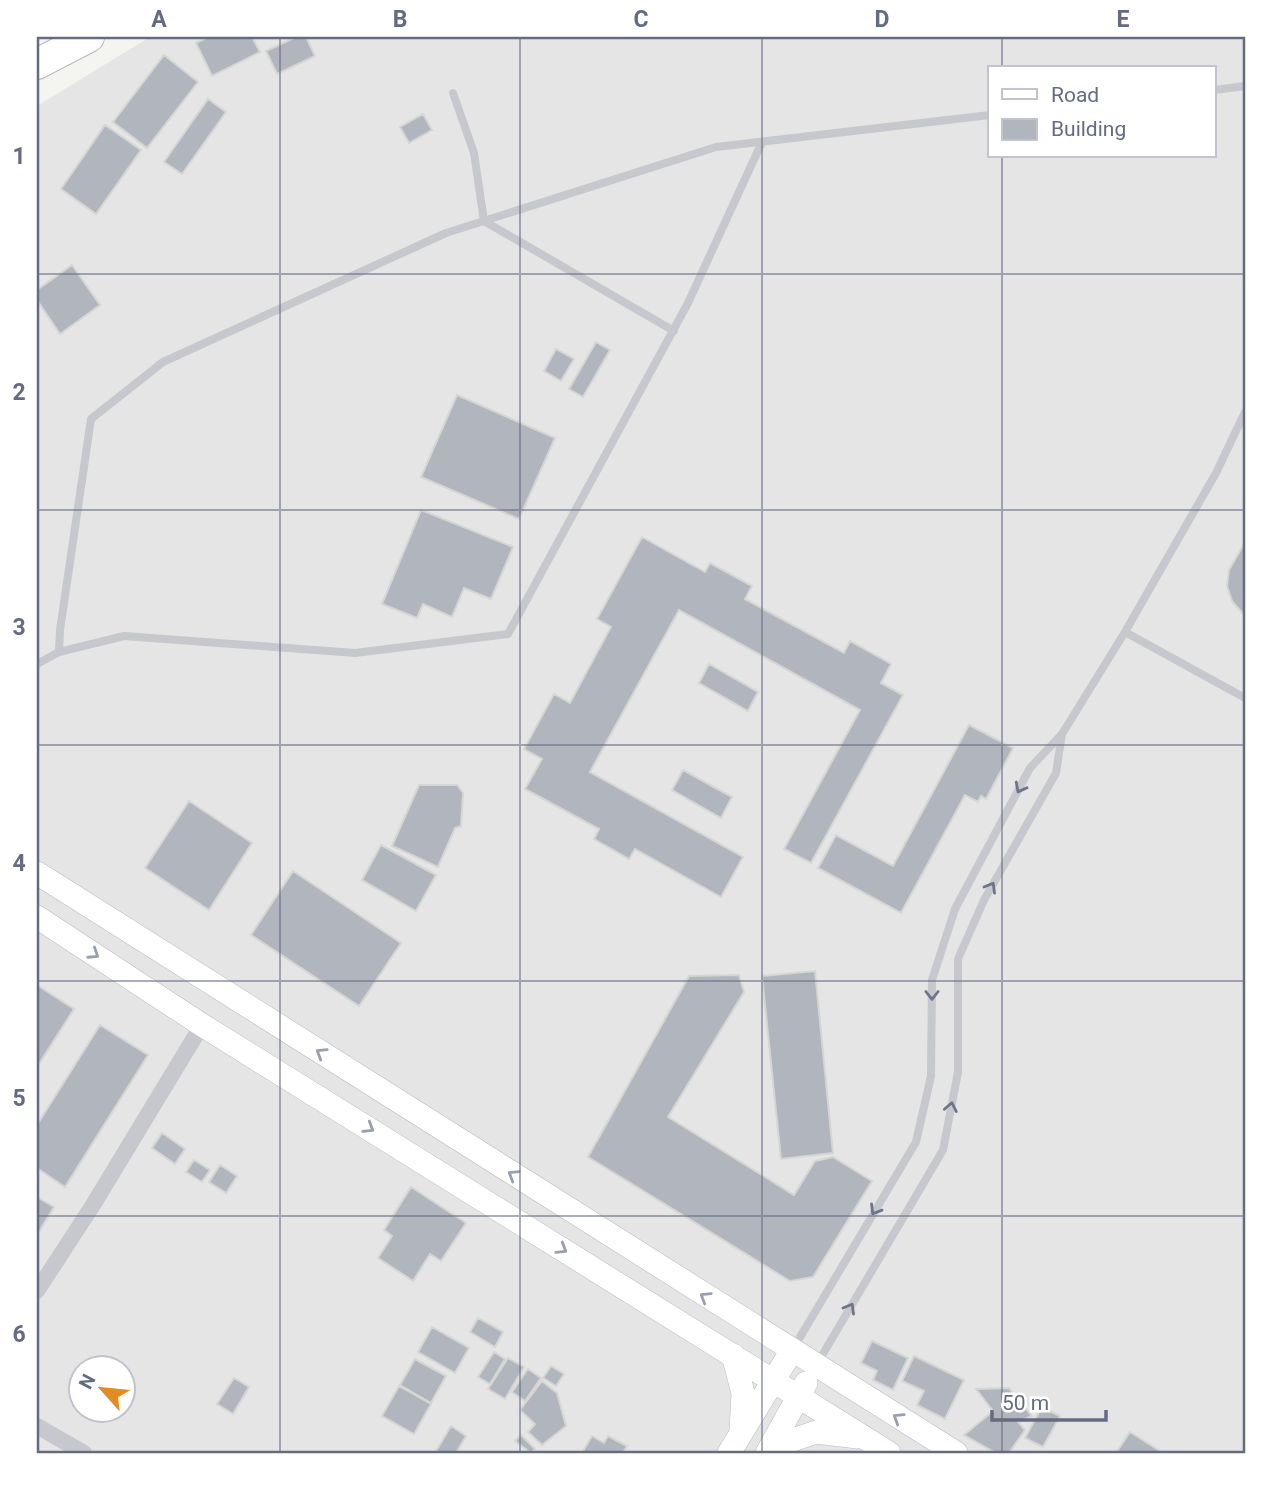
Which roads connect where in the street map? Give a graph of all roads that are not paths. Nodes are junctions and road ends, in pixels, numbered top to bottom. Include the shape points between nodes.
1 (89, 37) edge
2 (37, 64) edge
3 (1245, 86) edge
4 (1216, 90) edge
5 (453, 93) dead end
6 (988, 116) edge
7 (762, 142) junction
8 (484, 221) junction
9 (674, 331) junction
10 (1245, 412) edge
11 (1125, 632) junction
12 (60, 652) junction
13 (37, 664) edge
14 (1245, 698) edge
15 (1062, 734) junction
16 (37, 873) edge
17 (37, 917) edge
18 (202, 1025) junction
19 (37, 1291) edge
20 (791, 1352) junction
21 (733, 1355) junction
22 (815, 1367) junction
23 (774, 1380) junction
24 (799, 1396) junction
25 (37, 1426) edge
26 (865, 1438) junction
27 (735, 1444) edge
28 (768, 1451) edge
29 (84, 1453) edge
30 (889, 1453) edge
31 (956, 1453) edge

1 - 2 highway
3 - 4 lane
5 - 8 lane via 474,153
6 - 7 lane
7 - 8 lane via 716,147
7 - 9 lane
8 - 9 lane
8 - 12 lane via 446,233 163,362 91,419
9 - 12 lane via 508,634 355,653 124,636
10 - 11 lane via 1216,473
11 - 14 lane
11 - 15 lane
12 - 13 lane
15 -> 20 lane via 1031,768 955,909 932,980 932,1076 916,1142
22 -> 15 lane via 943,1150 958,1072 958,959 984,900 1056,773
20 -> 16 main road
17 -> 18 main road
18 - 19 street
18 -> 21 main road
20 - 22 main road
20 - 23 main road
21 - 23 main road
21 - 27 main road via 743,1393
22 - 24 main road
31 -> 22 main road
23 - 24 main road
23 - 27 main road
24 - 26 main road
24 - 28 main road
25 - 29 street
26 - 28 main road via 816,1432
26 - 30 main road

